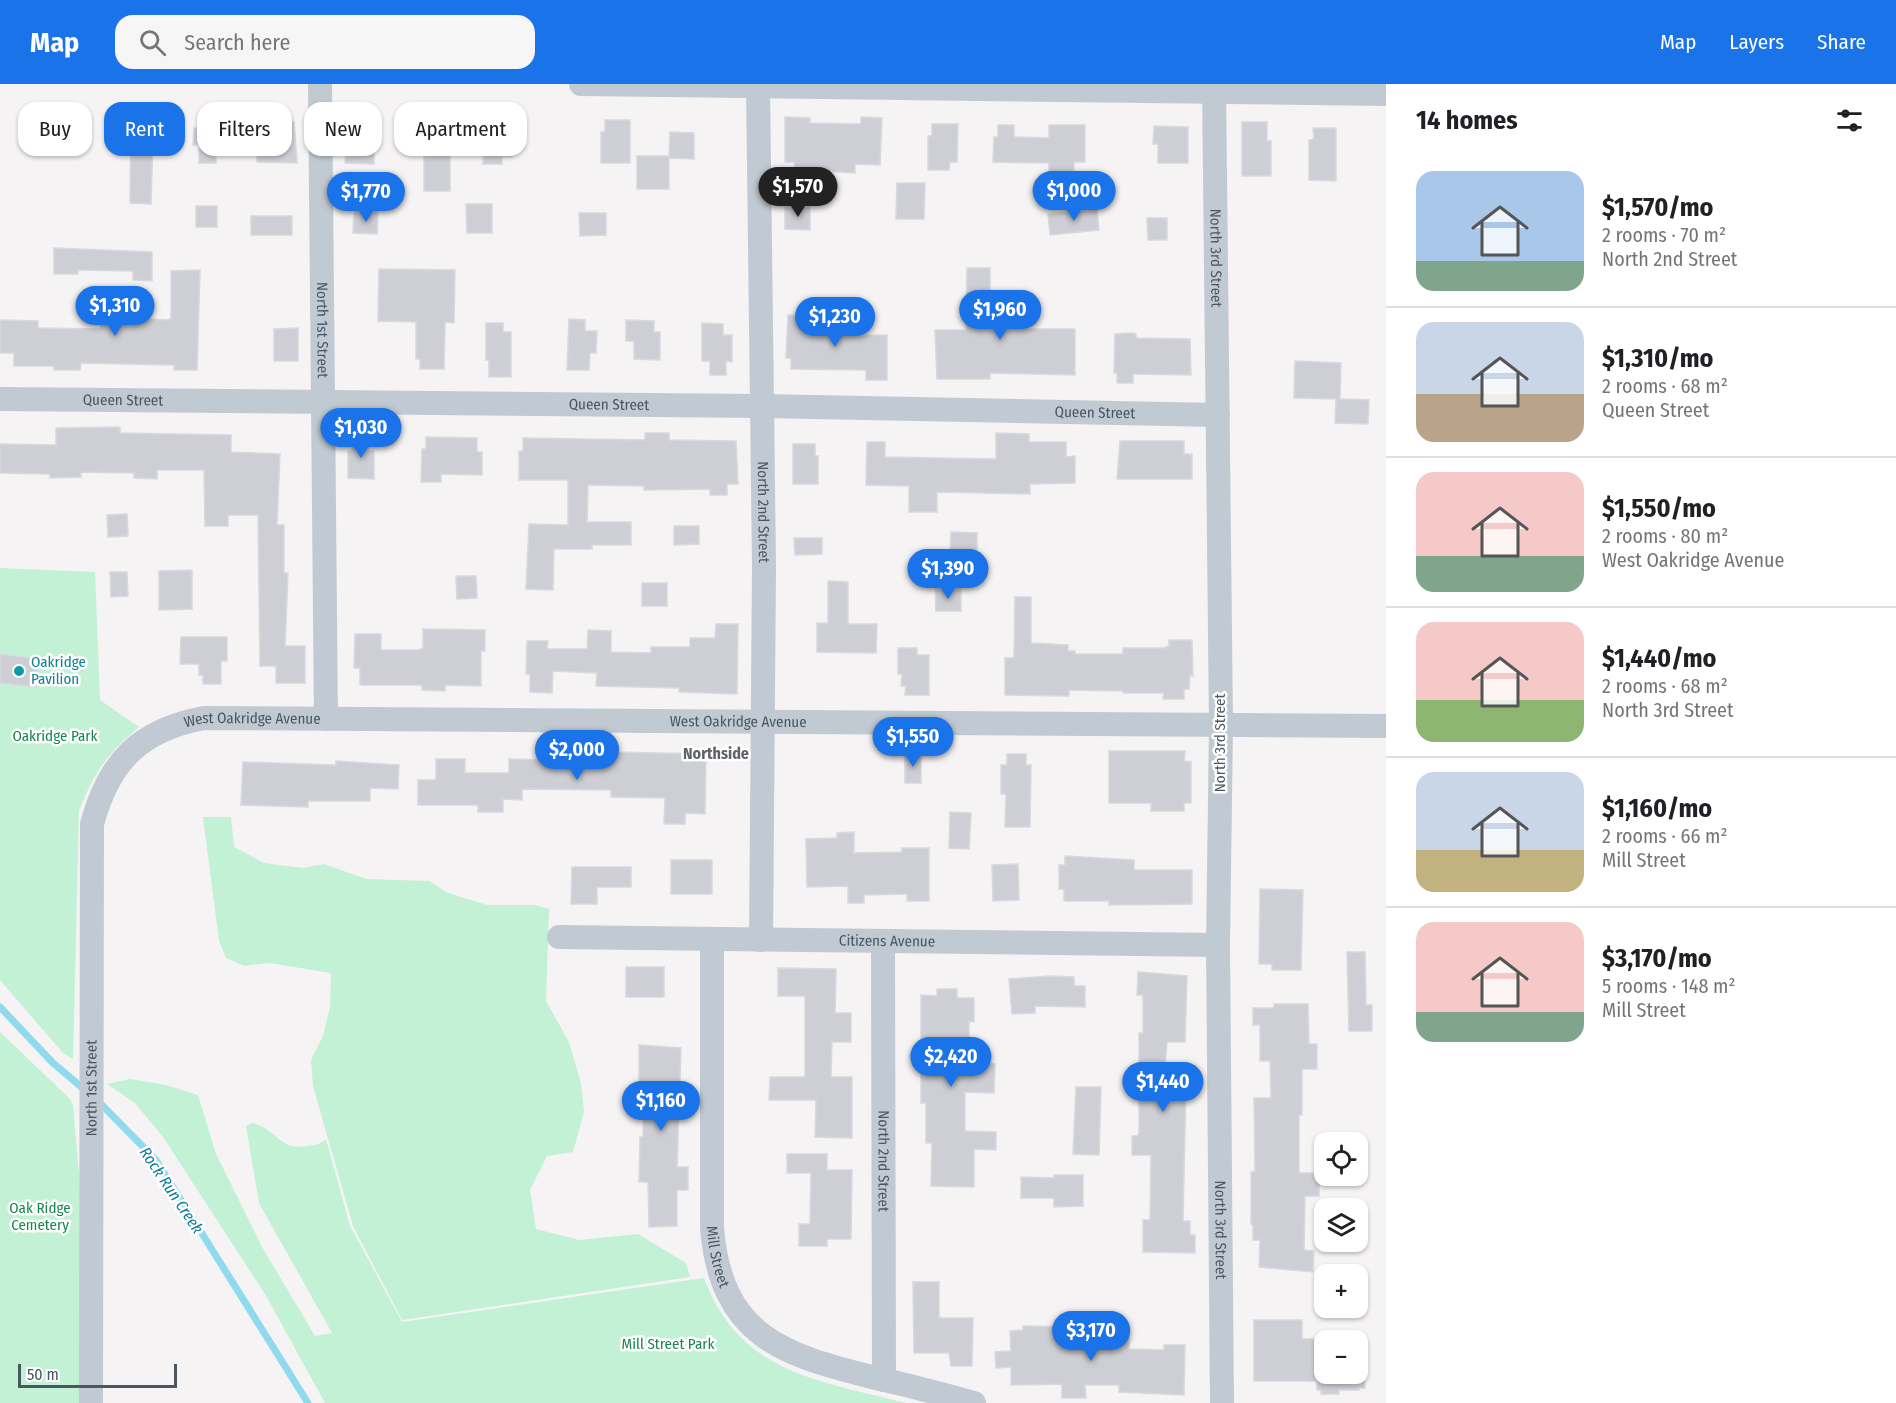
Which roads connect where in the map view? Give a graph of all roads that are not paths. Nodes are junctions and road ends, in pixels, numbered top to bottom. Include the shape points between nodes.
1 (320, 84) edge
2 (581, 84) edge
3 (758, 85) edge
4 (1213, 88) edge
5 (1386, 94) edge
6 (0, 399) edge
7 (323, 402) junction
8 (762, 406) junction
9 (1218, 415) junction
10 (326, 719) junction
11 (761, 723) junction
12 (1221, 724) junction
13 (1386, 726) edge
14 (111, 776) joint
15 (559, 938) dead end
16 (712, 939) junction
17 (760, 940) junction
18 (883, 943) junction
19 (1218, 945) junction
20 (884, 1380) junction
21 (91, 1403) edge
22 (974, 1403) edge
23 (1222, 1403) edge

1 - 7 street, North 1st Street
2 - 3 street
3 - 4 street
3 - 8 street, North 2nd Street
4 - 5 street
4 - 9 street, North 3rd Street
6 - 7 street, Queen Street
7 - 8 street, Queen Street
7 - 10 street, North 1st Street
8 - 9 street, Queen Street
8 - 11 street, North 2nd Street
9 - 12 street, North 3rd Street
10 - 11 street, West Oakridge Avenue
10 - 14 street, West Oakridge Avenue via 204,718 175,724 151,735 132,750
11 - 12 street, West Oakridge Avenue
11 - 17 street, North 2nd Street
12 - 13 street, West Oakridge Avenue
12 - 19 street, North 3rd Street
14 - 21 street, North 1st Street via 99,798 92,824
15 - 16 street, Citizens Avenue
16 - 17 street, Citizens Avenue
16 - 20 street, Mill Street via 712,1228 717,1262 730,1299 744,1320 766,1339 792,1353
17 - 18 street, Citizens Avenue
18 - 19 street, Citizens Avenue
18 - 20 street, North 2nd Street
19 - 23 street, North 3rd Street
20 - 22 street, Mill Street

